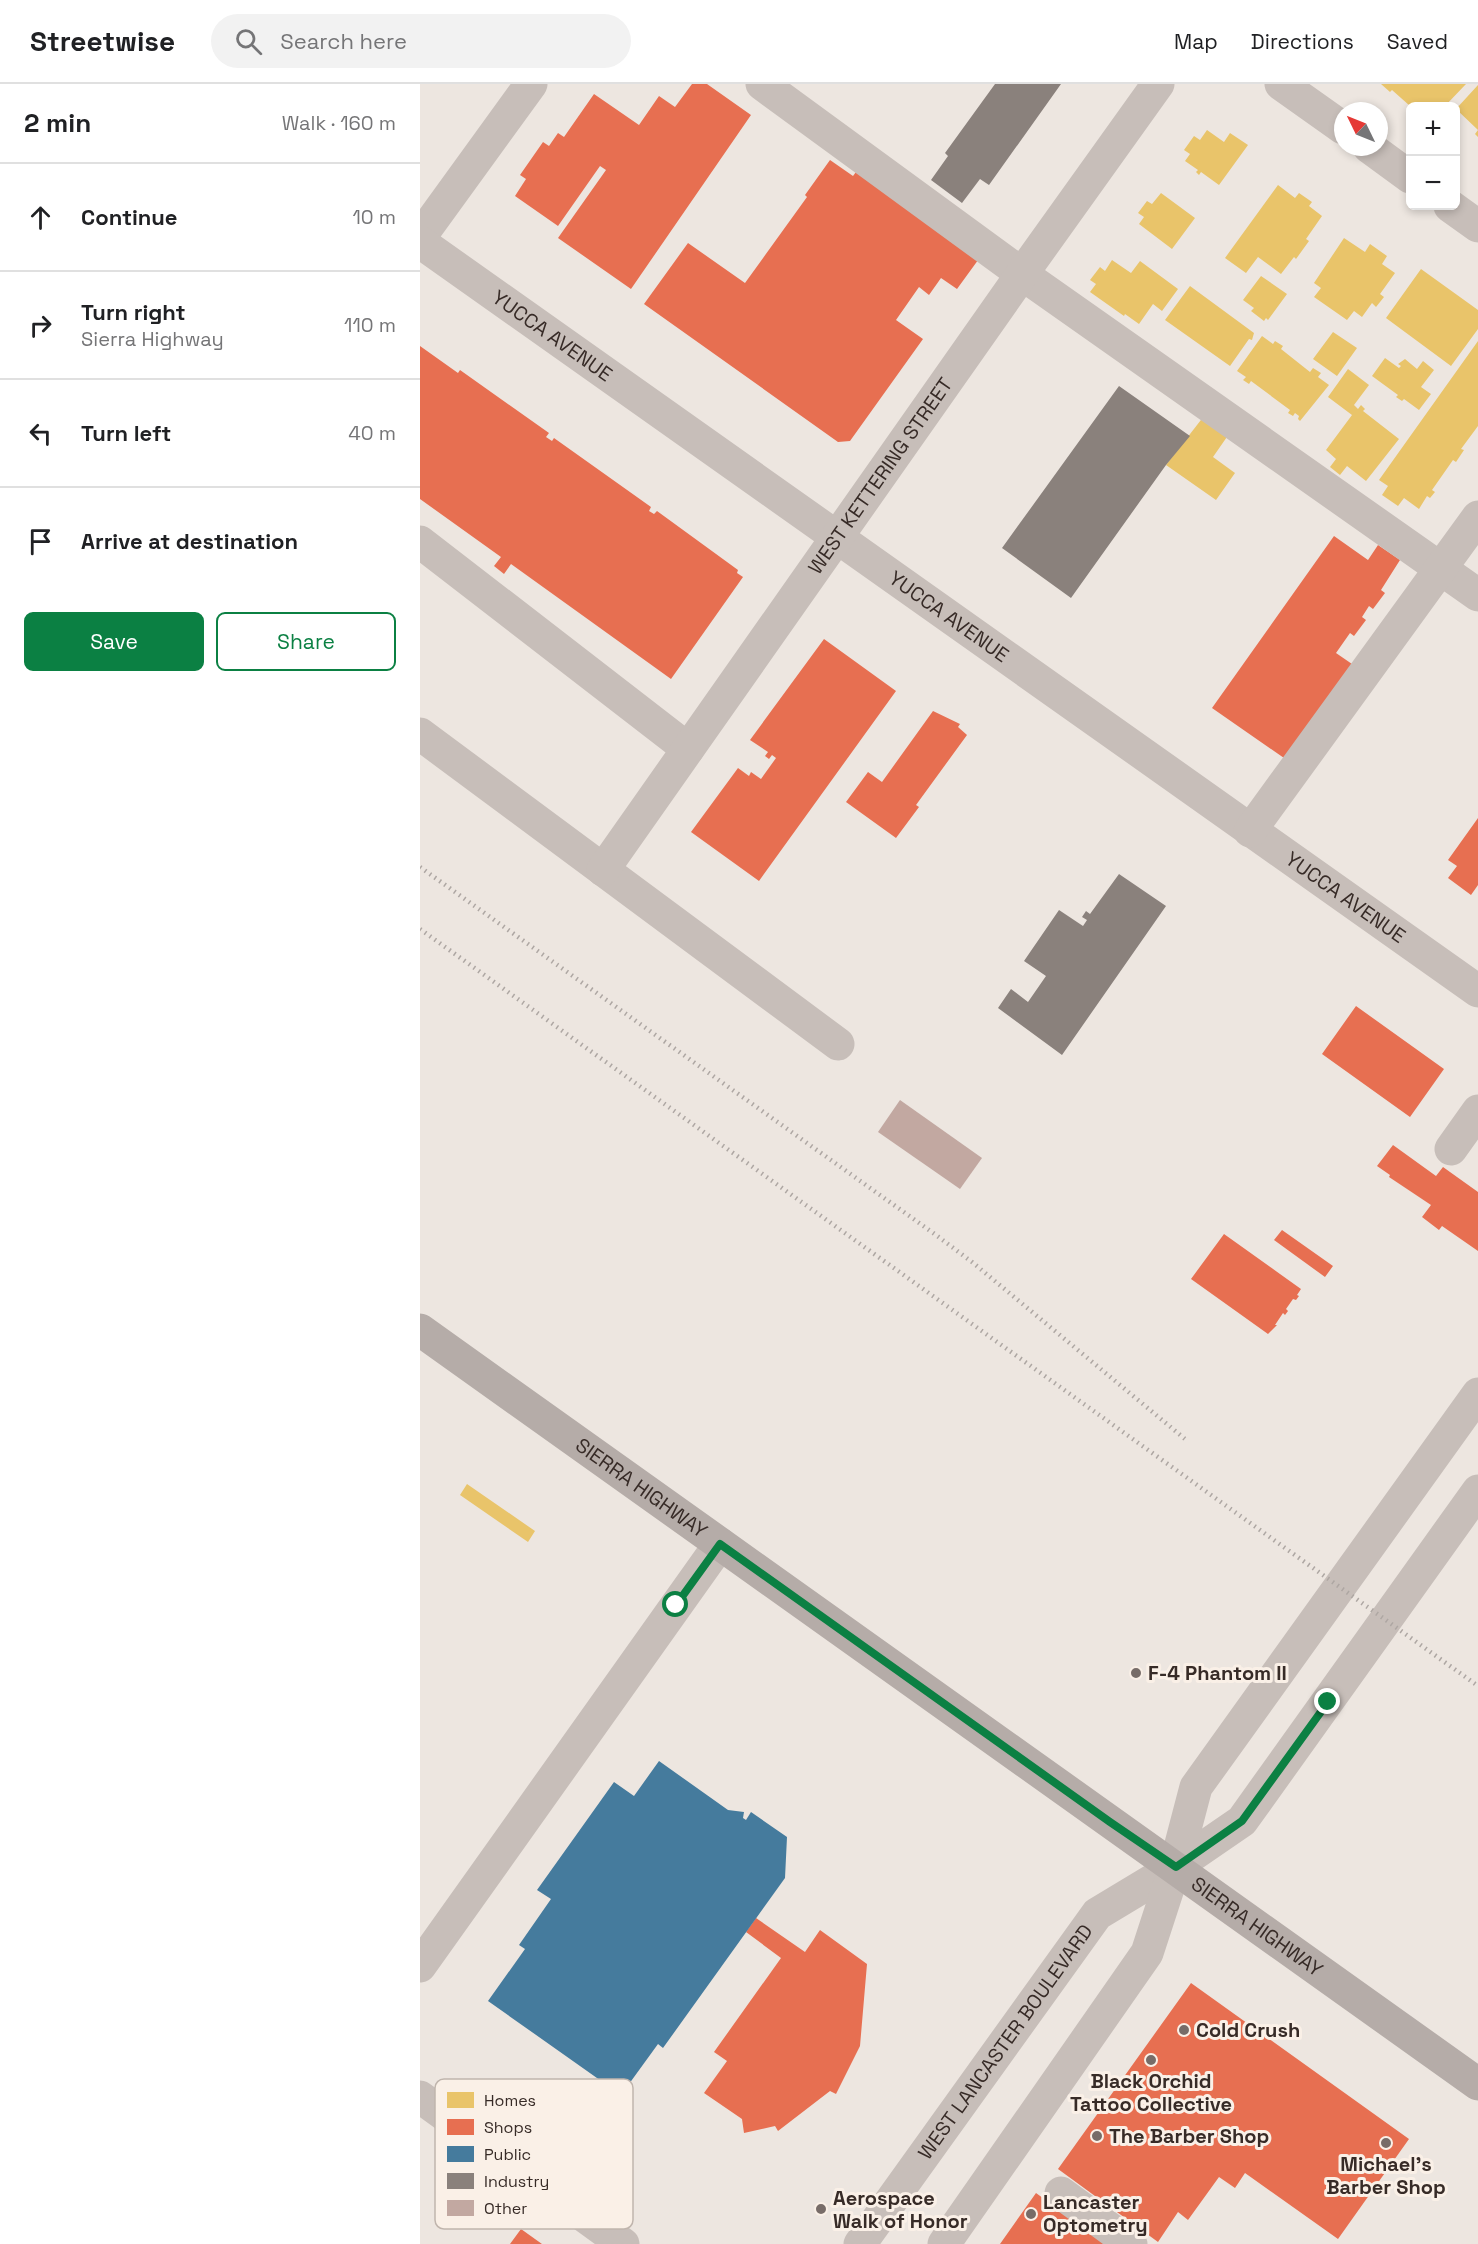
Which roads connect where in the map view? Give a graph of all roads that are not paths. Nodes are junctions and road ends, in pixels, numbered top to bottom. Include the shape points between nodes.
1 (531, 84) edge
2 (762, 84) edge
3 (1158, 84) edge
4 (1281, 84) edge
5 (1334, 122) edge
6 (1381, 156) edge
7 (1406, 174) edge
8 (1456, 210) edge
9 (1478, 226) edge
10 (420, 237) edge
11 (420, 242) edge
12 (1022, 274) junction
13 (1478, 517) edge
14 (836, 538) junction
15 (420, 542) edge
16 (1441, 568) junction
17 (1478, 595) edge
18 (420, 734) edge
19 (688, 749) junction
20 (1250, 831) junction
21 (603, 870) junction
22 (1478, 991) edge
23 (838, 1044) dead end
24 (1478, 1111) edge
25 (1451, 1149) dead end
26 (420, 1330) edge
27 (1478, 1394) edge
28 (1478, 1491) edge
29 (720, 1544) junction
30 (1176, 1867) junction
31 (423, 1955) edge
32 (1478, 2084) edge
33 (420, 2097) edge
34 (435, 2108) edge
35 (1061, 2193) dead end
36 (601, 2229) edge
37 (622, 2244) edge
38 (860, 2244) edge
39 (944, 2244) edge
40 (1131, 2244) edge

1 - 10 street
2 - 12 street
3 - 12 street, WEST KETTERING STREET
4 - 5 street
6 - 7 street
8 - 9 street
11 - 14 street, YUCCA AVENUE
12 - 14 street, WEST KETTERING STREET
12 - 16 street
13 - 16 street
14 - 19 street, WEST KETTERING STREET
14 - 20 street, YUCCA AVENUE
15 - 19 street
16 - 17 street
16 - 20 street
18 - 21 street
19 - 21 street, WEST KETTERING STREET
20 - 22 street, YUCCA AVENUE
21 - 23 street
24 - 25 street
26 - 29 main road, SIERRA HIGHWAY
27 - 30 street via 1196,1787
28 - 30 street, WEST LANCASTER BOULEVARD via 1242,1821
29 - 30 main road, SIERRA HIGHWAY
29 - 31 street
30 - 32 main road, SIERRA HIGHWAY
30 - 38 street, WEST LANCASTER BOULEVARD via 1097,1914
30 - 39 street via 1147,1953
33 - 34 street
35 - 40 street
36 - 37 street

